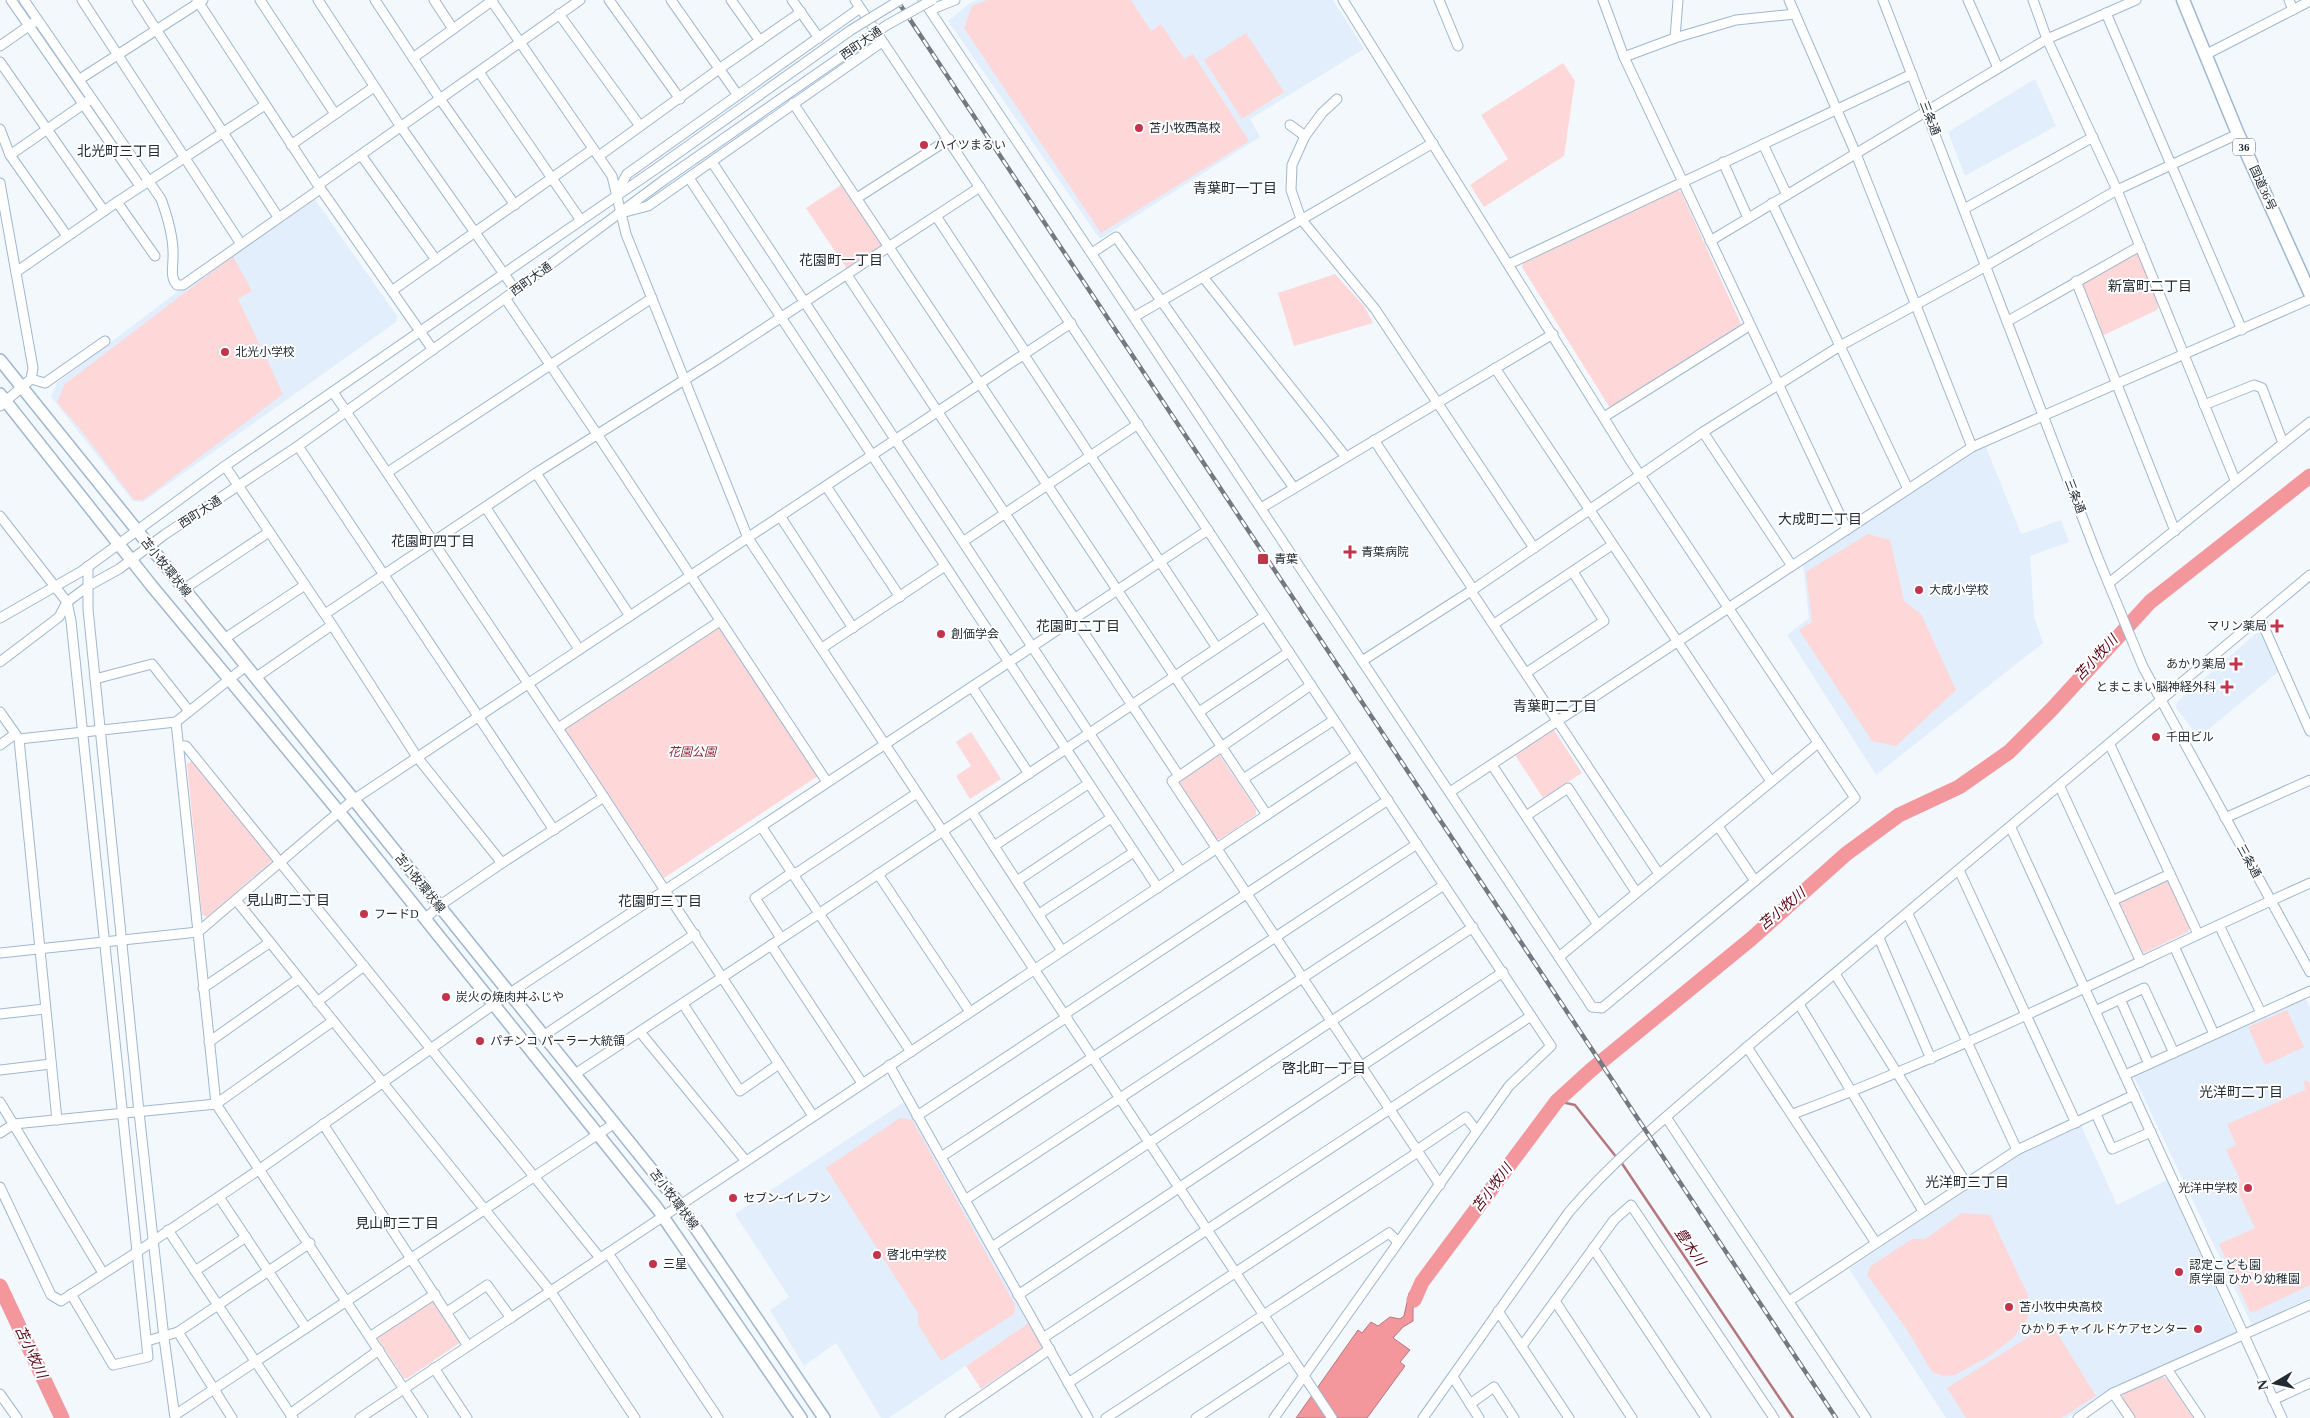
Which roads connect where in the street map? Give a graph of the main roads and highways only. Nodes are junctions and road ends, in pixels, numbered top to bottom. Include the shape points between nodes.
1 (2183, 0) edge
2 (2310, 292) edge
3 (0, 360) edge
4 (2, 401) edge
5 (801, 1418) edge
6 (824, 1418) edge

1 - 2 highway, 国道36号 / 36 via 2238,134
3 - 6 main road, 苫小牧環状線 via 680,1205
4 - 5 main road, 苫小牧環状線 via 338,811 663,1217

